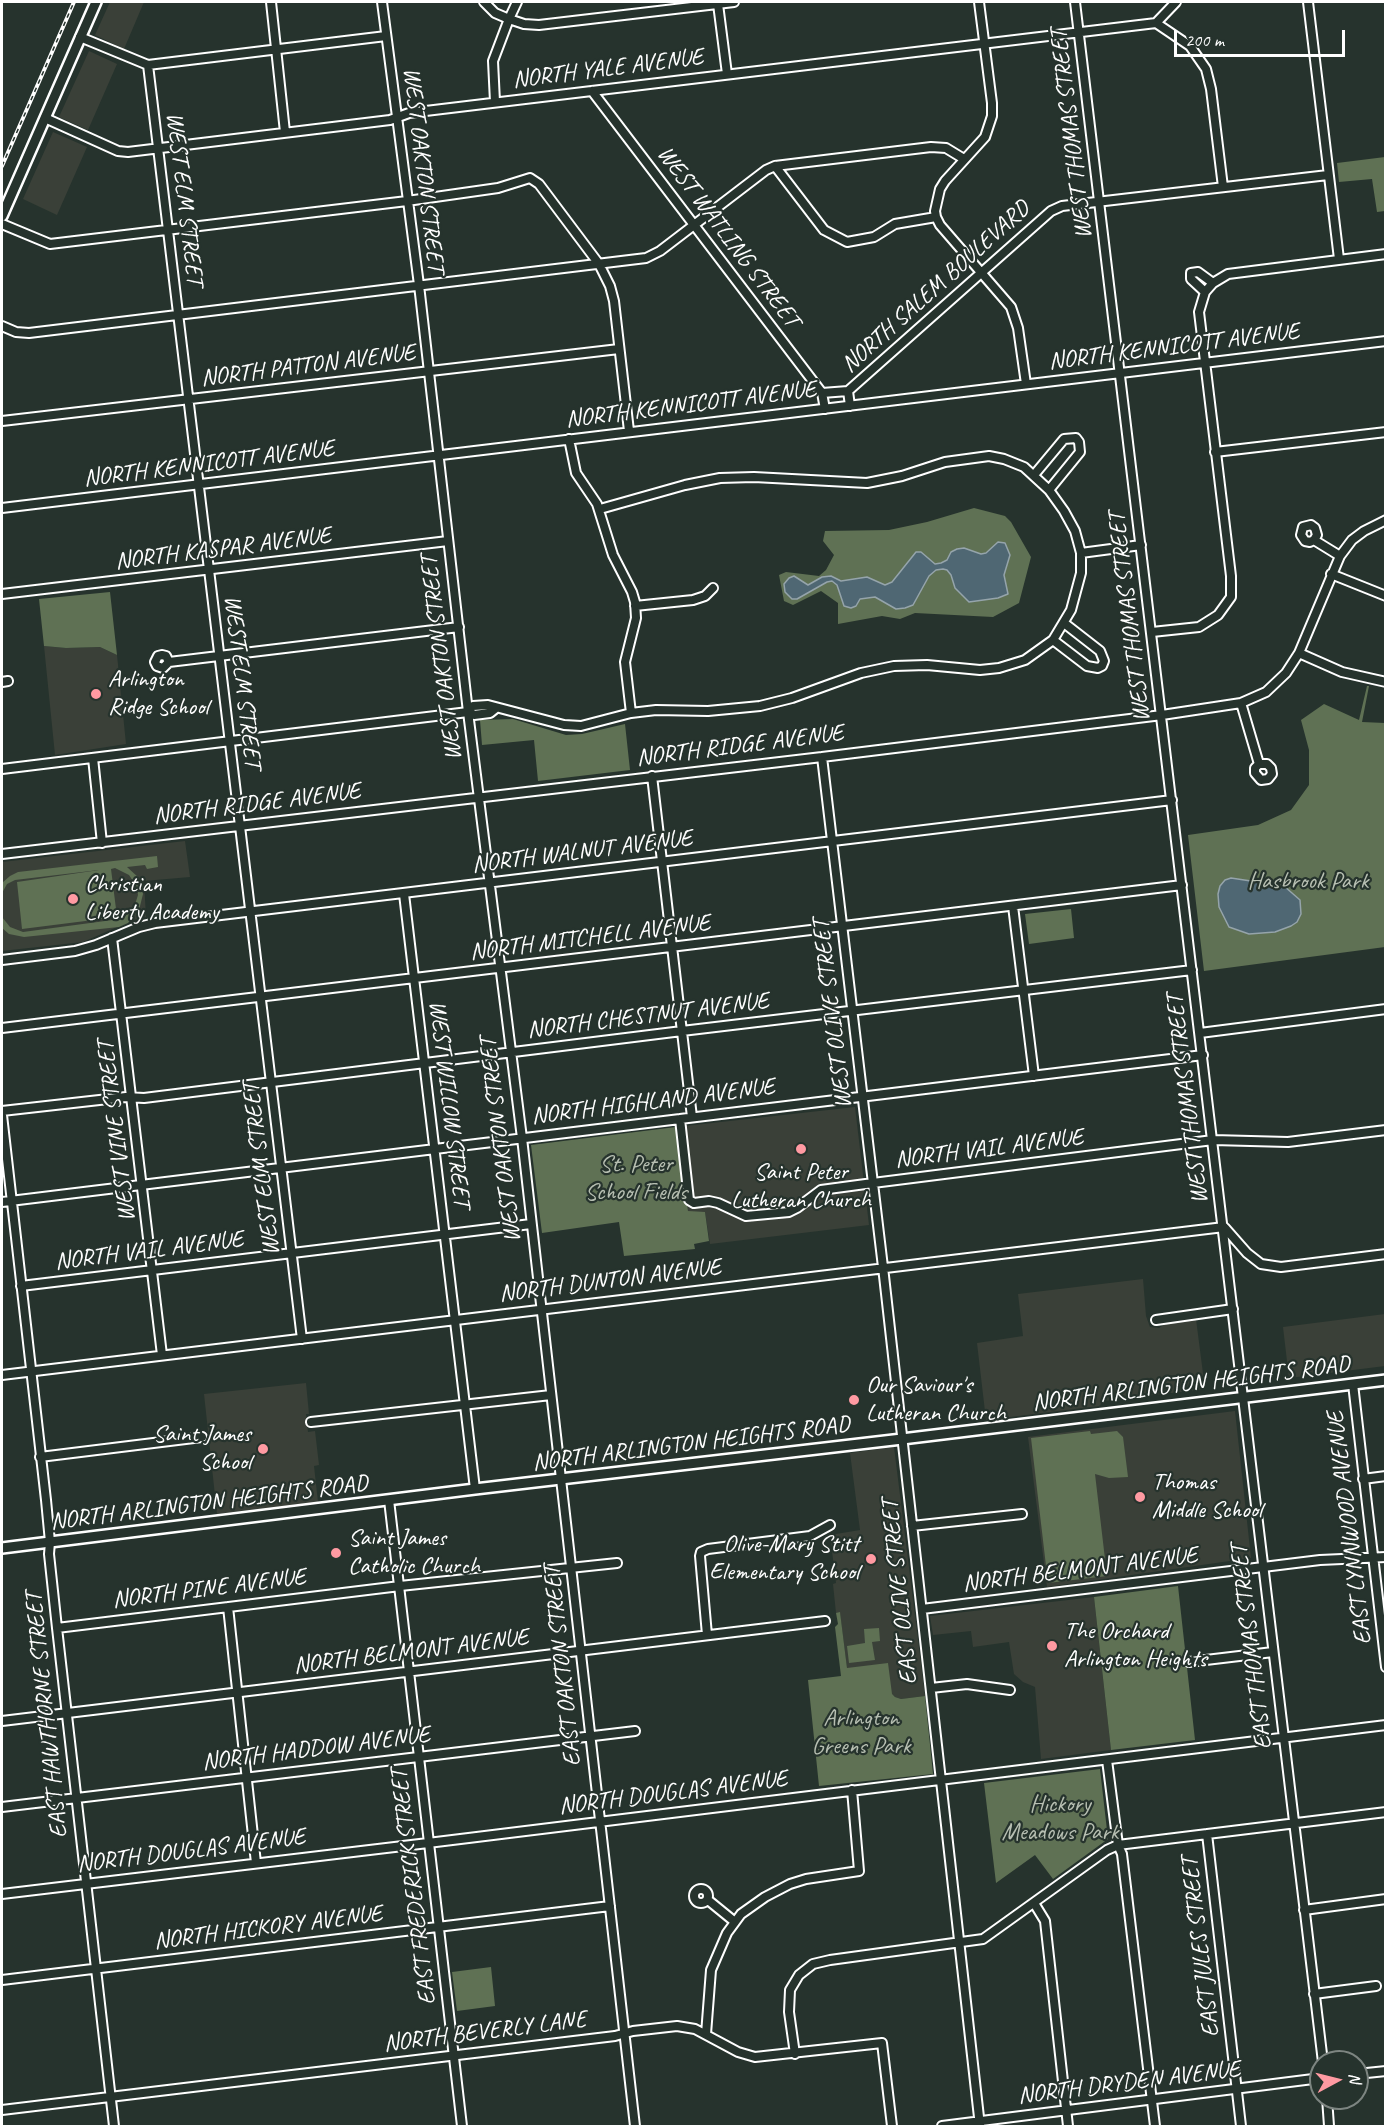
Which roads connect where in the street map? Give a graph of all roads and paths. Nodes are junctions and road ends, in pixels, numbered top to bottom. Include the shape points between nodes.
1 (96, 2) edge
2 (271, 2) edge
3 (382, 2) edge
4 (484, 2) edge
5 (517, 2) edge
6 (735, 2) edge
7 (979, 2) edge
8 (1075, 2) edge
9 (1176, 2) edge
10 (1308, 2) edge
11 (718, 4) junction
12 (509, 20) junction
13 (1156, 22) junction
14 (1079, 32) junction
15 (386, 36) junction
16 (80, 37) junction
17 (984, 43) junction
18 (276, 49) junction
19 (148, 65) junction
20 (727, 74) junction
21 (592, 91) junction
22 (495, 102) junction
23 (45, 118) junction
24 (396, 118) junction
25 (285, 132) junction
26 (158, 148) junction
27 (964, 159) junction
28 (775, 166) junction
29 (1328, 175) junction
30 (1223, 187) junction
31 (407, 201) junction
32 (1100, 202) junction
33 (2, 216) edge
34 (936, 217) junction
35 (2, 224) edge
36 (694, 224) junction
37 (169, 230) junction
38 (1386, 254) edge
39 (1339, 260) junction
40 (599, 264) junction
41 (981, 271) junction
42 (1213, 283) junction
43 (418, 285) junction
44 (1205, 292) junction
45 (178, 314) junction
46 (2, 326) edge
47 (1386, 341) edge
48 (619, 349) junction
49 (1205, 362) junction
50 (429, 371) junction
51 (1120, 373) junction
52 (1026, 384) junction
53 (848, 390) junction
54 (822, 393) junction
55 (188, 399) junction
56 (850, 406) junction
57 (825, 409) junction
58 (2, 421) edge
59 (629, 431) junction
60 (1386, 432) edge
61 (569, 439) junction
62 (1215, 452) junction
63 (438, 456) junction
64 (1034, 475) junction
65 (198, 484) junction
66 (1049, 490) junction
67 (2, 508) edge
68 (600, 509) junction
69 (1386, 520) edge
70 (1314, 540) dead end
71 (448, 541) junction
72 (1141, 545) junction
73 (1081, 553) junction
74 (1340, 556) junction
75 (209, 571) junction
76 (1331, 574) junction
77 (713, 588) dead end
78 (2, 594) edge
79 (1386, 596) edge
80 (635, 606) junction
81 (1064, 623) junction
82 (459, 627) junction
83 (1152, 632) junction
84 (1053, 640) junction
85 (1299, 653) junction
86 (219, 656) junction
87 (168, 662) dead end
88 (1386, 682) edge
89 (1241, 703) junction
90 (468, 712) junction
91 (632, 713) junction
92 (1162, 715) junction
93 (230, 741) junction
94 (822, 757) junction
95 (93, 758) junction
96 (1259, 764) dead end
97 (2, 769) edge
98 (652, 776) junction
99 (479, 797) junction
100 (1172, 800) junction
101 (240, 826) junction
102 (832, 841) junction
103 (102, 843) junction
104 (2, 854) edge
105 (661, 863) junction
106 (490, 882) junction
107 (1182, 885) junction
108 (404, 894) junction
109 (1013, 906) junction
110 (251, 912) junction
111 (842, 928) junction
112 (112, 938) junction
113 (672, 948) junction
114 (2, 960) edge
115 (500, 969) junction
116 (1192, 970) junction
117 (414, 979) junction
118 (1023, 992) junction
119 (261, 997) junction
120 (1386, 1009) edge
121 (851, 1012) junction
122 (123, 1013) junction
123 (2, 1028) edge
124 (682, 1031) junction
125 (1200, 1032) junction
126 (511, 1052) junction
127 (1203, 1055) junction
128 (424, 1064) junction
129 (1034, 1076) junction
130 (272, 1082) junction
131 (862, 1096) junction
132 (132, 1098) junction
133 (2, 1113) edge
134 (692, 1117) junction
135 (680, 1119) junction
136 (1386, 1130) edge
137 (522, 1138) junction
138 (1213, 1140) junction
139 (435, 1149) junction
140 (282, 1167) junction
141 (873, 1183) junction
142 (143, 1185) junction
143 (11, 1200) junction
144 (2, 1202) edge
145 (531, 1224) junction
146 (1224, 1227) junction
147 (446, 1234) junction
148 (292, 1253) junction
149 (1386, 1254) edge
150 (883, 1267) junction
151 (153, 1270) junction
152 (21, 1287) junction
153 (540, 1309) junction
154 (1233, 1309) junction
155 (455, 1320) junction
156 (1156, 1320) dead end
157 (302, 1339) junction
158 (162, 1355) junction
159 (31, 1371) junction
160 (2, 1375) edge
161 (1386, 1380) edge
162 (1353, 1384) junction
163 (551, 1395) junction
164 (1242, 1397) junction
165 (465, 1405) junction
166 (311, 1422) dead end
167 (202, 1437) dead end
168 (903, 1439) junction
169 (40, 1457) junction
170 (1386, 1476) edge
171 (561, 1478) junction
172 (1363, 1479) junction
173 (475, 1489) junction
174 (389, 1500) junction
175 (1022, 1514) dead end
176 (830, 1525) dead end
177 (912, 1526) junction
178 (50, 1542) junction
179 (2, 1548) edge
180 (1386, 1557) edge
181 (1372, 1558) junction
182 (617, 1563) dead end
183 (571, 1567) junction
184 (1262, 1567) junction
185 (399, 1586) junction
186 (228, 1607) junction
187 (922, 1609) junction
188 (825, 1621) dead end
189 (57, 1628) junction
190 (707, 1635) junction
191 (1384, 1641) edge
192 (581, 1651) junction
193 (1273, 1652) junction
194 (1189, 1662) dead end
195 (1386, 1667) edge
196 (409, 1672) junction
197 (931, 1688) junction
198 (1010, 1690) dead end
199 (237, 1692) junction
200 (66, 1712) junction
201 (2, 1721) edge
202 (1386, 1725) edge
203 (635, 1731) dead end
204 (591, 1737) junction
205 (1283, 1739) junction
206 (418, 1757) junction
207 (1107, 1760) junction
208 (247, 1777) junction
209 (941, 1780) junction
210 (852, 1790) junction
211 (76, 1798) junction
212 (2, 1808) edge
213 (1386, 1812) edge
214 (600, 1822) junction
215 (1294, 1824) junction
216 (1207, 1834) junction
217 (428, 1843) junction
218 (1118, 1845) junction
219 (256, 1863) junction
220 (86, 1882) junction
221 (2, 1894) edge
222 (1386, 1899) edge
223 (708, 1900) dead end
224 (1034, 1903) junction
225 (610, 1906) junction
226 (1304, 1910) junction
227 (735, 1922) junction
228 (438, 1928) junction
229 (960, 1943) junction
230 (96, 1968) junction
231 (2, 1980) edge
232 (1376, 1986) dead end
233 (1314, 1994) junction
234 (623, 2034) junction
235 (706, 2034) junction
236 (1321, 2050) edge
237 (795, 2054) junction
238 (453, 2055) junction
239 (1386, 2071) edge
240 (1369, 2073) edge
241 (1309, 2081) edge
242 (1237, 2090) junction
243 (110, 2097) junction
244 (1152, 2100) junction
245 (2, 2110) edge
246 (1328, 2110) edge
247 (1066, 2111) junction
248 (980, 2124) edge
249 (114, 2127) edge
250 (462, 2127) edge
251 (635, 2127) edge
252 (892, 2127) edge
253 (942, 2127) edge
254 (1068, 2127) edge
255 (1155, 2127) edge
256 (1241, 2127) edge
257 (1329, 2127) edge

1 - 16 main road
2 - 18 street
3 - 15 street, WEST OAKTON STREET
4 - 12 street
5 - 12 street
6 - 11 street
7 - 17 street
8 - 14 street, WEST THOMAS STREET
9 - 13 street
10 - 29 street
11 - 12 street via 539,25
11 - 20 street
12 - 22 street via 493,61
13 - 14 street, NORTH YALE AVENUE
13 - 30 street via 1190,46 1206,69
14 - 17 street, NORTH YALE AVENUE
14 - 32 street, WEST THOMAS STREET
15 - 18 street
15 - 24 street, WEST OAKTON STREET
16 - 19 street
16 - 23 main road
17 - 20 street, NORTH YALE AVENUE
17 - 27 street via 992,116 985,136
18 - 19 street
18 - 25 street
19 - 26 street, WEST ELM STREET
20 - 21 street, NORTH YALE AVENUE
21 - 22 street, NORTH YALE AVENUE
21 - 36 street, WEST WATLING STREET
22 - 24 street, NORTH YALE AVENUE
23 - 26 street, NORTH YALE AVENUE via 123,152
23 - 33 main road
24 - 25 street, NORTH YALE AVENUE
24 - 31 street, WEST OAKTON STREET
25 - 26 street, NORTH YALE AVENUE
26 - 37 street, WEST ELM STREET
27 - 28 street via 946,148 932,147
27 - 34 street via 940,189
28 - 34 street via 824,230 847,242 874,237 895,224
28 - 36 street
29 - 30 street, NORTH SALEM BOULEVARD
29 - 39 street
30 - 32 street, NORTH SALEM BOULEVARD
31 - 37 street
31 - 40 street via 505,187 530,178 539,184
31 - 43 street, WEST OAKTON STREET
32 - 41 street, NORTH SALEM BOULEVARD via 1051,211
32 - 51 street, WEST THOMAS STREET
34 - 41 street
35 - 37 street via 50,244
36 - 40 street via 654,256
36 - 54 street, WEST WATLING STREET
37 - 45 street, WEST ELM STREET
38 - 39 street
39 - 42 street via 1228,274
40 - 43 street
40 - 48 street via 612,293
41 - 52 street via 1011,307
41 - 53 street, NORTH SALEM BOULEVARD
42 - 44 street
42 - 44 street via 1198,272 1191,273 1191,279
43 - 45 street
43 - 50 street, WEST OAKTON STREET
44 - 49 street via 1199,312
45 - 46 street via 28,333
45 - 55 street, WEST ELM STREET
47 - 49 street, NORTH KENNICOTT AVENUE
48 - 50 street, NORTH PATTON AVENUE
48 - 59 street
49 - 51 street, NORTH KENNICOTT AVENUE
49 - 62 street
50 - 55 street, NORTH PATTON AVENUE
50 - 63 street, WEST OAKTON STREET
51 - 52 street, NORTH KENNICOTT AVENUE
51 - 72 street, WEST THOMAS STREET
52 - 56 street, NORTH KENNICOTT AVENUE
53 - 54 street
53 - 56 street, NORTH SALEM BOULEVARD
54 - 57 street, WEST WATLING STREET
55 - 58 street, NORTH PATTON AVENUE
55 - 65 street, WEST ELM STREET
56 - 57 street, NORTH KENNICOTT AVENUE
57 - 59 street, NORTH KENNICOTT AVENUE
59 - 61 street, NORTH KENNICOTT AVENUE
60 - 62 street
61 - 63 street, NORTH KENNICOTT AVENUE
61 - 68 street via 576,472
62 - 83 street via 1231,597 1218,615 1200,627
63 - 65 street, NORTH KENNICOTT AVENUE
63 - 71 street, WEST OAKTON STREET
64 - 66 street
64 - 66 street via 1064,439 1076,438 1080,452
64 - 68 street via 1004,459 977,457 867,483 720,478
65 - 67 street, NORTH KENNICOTT AVENUE
65 - 75 street, WEST ELM STREET
66 - 73 street via 1070,521
68 - 80 street via 613,555
69 - 74 street, NORTH RIDGE AVENUE via 1352,540
70 - 74 street
71 - 75 street, NORTH KASPAR AVENUE
71 - 82 street, WEST OAKTON STREET
72 - 73 street
72 - 83 street, WEST THOMAS STREET
73 - 81 street via 1078,586
74 - 76 street, NORTH RIDGE AVENUE
75 - 78 street, NORTH KASPAR AVENUE
75 - 86 street, WEST ELM STREET
76 - 79 street
76 - 85 street, NORTH RIDGE AVENUE
77 - 80 street via 693,600
80 - 91 street via 636,618 625,662
81 - 84 street
81 - 84 street via 1100,651 1102,666 1087,666
82 - 86 street
82 - 90 street, WEST OAKTON STREET
83 - 92 street, WEST THOMAS STREET
84 - 91 street via 1025,660 990,669 894,666 760,706
85 - 88 street via 1342,672
85 - 89 street, NORTH RIDGE AVENUE via 1275,686
86 - 87 street
86 - 93 street, WEST ELM STREET
89 - 92 street, NORTH RIDGE AVENUE
89 - 96 street
90 - 91 street via 517,712 573,727
90 - 93 street
90 - 99 street, WEST OAKTON STREET
92 - 94 street, NORTH RIDGE AVENUE
92 - 100 street, WEST THOMAS STREET
93 - 95 street
93 - 101 street, WEST ELM STREET
94 - 98 street, NORTH RIDGE AVENUE
94 - 102 street, WEST OLIVE STREET
95 - 97 street
95 - 103 street
98 - 99 street, NORTH RIDGE AVENUE
98 - 105 street
99 - 101 street, NORTH RIDGE AVENUE
99 - 106 street, WEST OAKTON STREET
100 - 102 street, NORTH WALNUT AVENUE
100 - 107 street, WEST THOMAS STREET
101 - 103 street, NORTH RIDGE AVENUE
101 - 110 street, WEST ELM STREET
102 - 105 street, NORTH WALNUT AVENUE
102 - 111 street, WEST OLIVE STREET
103 - 104 street, NORTH RIDGE AVENUE
105 - 106 street, NORTH WALNUT AVENUE
105 - 113 street
106 - 108 street, NORTH WALNUT AVENUE
106 - 115 street, WEST OAKTON STREET
107 - 109 street, NORTH MITCHELL AVENUE
107 - 116 street, WEST THOMAS STREET
108 - 110 street, NORTH WALNUT AVENUE
108 - 117 street, WEST WILLOW STREET
109 - 111 street, NORTH MITCHELL AVENUE
109 - 118 street
110 - 112 street, NORTH WALNUT AVENUE via 155,923
110 - 119 street, WEST ELM STREET
111 - 113 street, NORTH MITCHELL AVENUE
111 - 121 street, WEST OLIVE STREET
112 - 114 street, NORTH WALNUT AVENUE via 75,951
112 - 122 street, WEST VINE STREET
113 - 115 street, NORTH MITCHELL AVENUE
113 - 124 street
115 - 117 street, NORTH MITCHELL AVENUE
115 - 126 street, WEST OAKTON STREET
116 - 118 street, NORTH CHESTNUT AVENUE
116 - 125 street, WEST THOMAS STREET
117 - 119 street, NORTH MITCHELL AVENUE
117 - 128 street, WEST WILLOW STREET
118 - 121 street, NORTH CHESTNUT AVENUE
118 - 129 street
119 - 122 street, NORTH MITCHELL AVENUE
119 - 130 street, WEST ELM STREET
120 - 125 street
121 - 124 street, NORTH CHESTNUT AVENUE
121 - 131 street, WEST OLIVE STREET
122 - 123 street, NORTH MITCHELL AVENUE
122 - 132 street, WEST VINE STREET
124 - 126 street, NORTH CHESTNUT AVENUE
124 - 134 street
125 - 127 street, WEST THOMAS STREET
126 - 128 street, NORTH CHESTNUT AVENUE
126 - 137 street, WEST OAKTON STREET
127 - 129 street, NORTH HIGHLAND AVENUE
127 - 138 street, WEST THOMAS STREET
128 - 130 street, NORTH CHESTNUT AVENUE
128 - 139 street, WEST WILLOW STREET
129 - 131 street, NORTH HIGHLAND AVENUE
130 - 132 street, NORTH CHESTNUT AVENUE
130 - 140 street, WEST ELM STREET
131 - 134 street, NORTH HIGHLAND AVENUE
131 - 141 street, WEST OLIVE STREET
132 - 133 street, NORTH CHESTNUT AVENUE
132 - 142 street, WEST VINE STREET
133 - 143 street, EAST HAWTHORNE STREET
134 - 135 street, NORTH HIGHLAND AVENUE
135 - 137 street, NORTH HIGHLAND AVENUE
135 - 141 street, NORTH VAIL AVENUE via 689,1200 694,1203 718,1203 746,1216 781,1214 797,1208 821,1190
136 - 138 street, NORTH VAIL AVENUE via 1288,1142
137 - 139 street, NORTH HIGHLAND AVENUE
137 - 145 street, WEST OAKTON STREET
138 - 141 street, NORTH VAIL AVENUE
138 - 146 street, WEST THOMAS STREET
139 - 140 street, NORTH HIGHLAND AVENUE
139 - 147 street, WEST WILLOW STREET
140 - 142 street, NORTH HIGHLAND AVENUE
140 - 148 street, WEST ELM STREET
141 - 150 street, WEST OLIVE STREET
142 - 143 street, NORTH HIGHLAND AVENUE
142 - 151 street, WEST VINE STREET
143 - 144 street, NORTH HIGHLAND AVENUE
143 - 152 street, EAST HAWTHORNE STREET
145 - 147 street, NORTH VAIL AVENUE
145 - 153 street, WEST OAKTON STREET
146 - 149 street via 1246,1253 1271,1266
146 - 150 street, NORTH DUNTON AVENUE
146 - 154 street, EAST THOMAS STREET
147 - 148 street, NORTH VAIL AVENUE
147 - 155 street, WEST WILLOW STREET
148 - 151 street, NORTH VAIL AVENUE
148 - 157 street, WEST ELM STREET
150 - 153 street, NORTH DUNTON AVENUE
150 - 168 street, EAST OLIVE STREET
151 - 152 street, NORTH VAIL AVENUE
151 - 158 street, WEST VINE STREET
152 - 159 street, EAST HAWTHORNE STREET
153 - 155 street, NORTH DUNTON AVENUE
153 - 163 street, EAST OAKTON STREET
154 - 156 street
154 - 164 street, EAST THOMAS STREET
155 - 157 street, NORTH DUNTON AVENUE
155 - 165 street, WEST WILLOW STREET
157 - 158 street, NORTH DUNTON AVENUE
158 - 159 street, NORTH DUNTON AVENUE
159 - 160 street, NORTH DUNTON AVENUE
159 - 169 street, EAST HAWTHORNE STREET
161 - 162 main road, NORTH ARLINGTON HEIGHTS ROAD
162 - 164 main road, NORTH ARLINGTON HEIGHTS ROAD
162 - 172 street, EAST LYNNWOOD AVENUE
163 - 165 street
163 - 171 street, EAST OAKTON STREET
164 - 168 main road, NORTH ARLINGTON HEIGHTS ROAD
164 - 184 street, EAST THOMAS STREET
165 - 166 street
165 - 173 street, WEST WILLOW STREET
167 - 169 street
168 - 171 main road, NORTH ARLINGTON HEIGHTS ROAD
168 - 177 street, EAST OLIVE STREET
169 - 178 street, EAST HAWTHORNE STREET
170 - 172 street
171 - 173 main road, NORTH ARLINGTON HEIGHTS ROAD
171 - 183 street, EAST OAKTON STREET
172 - 181 street, EAST LYNNWOOD AVENUE
173 - 174 main road, NORTH ARLINGTON HEIGHTS ROAD
174 - 178 main road, NORTH ARLINGTON HEIGHTS ROAD
174 - 185 street, EAST FREDERICK STREET
175 - 177 street
176 - 190 street via 810,1536 702,1552
177 - 187 street, EAST OLIVE STREET
178 - 179 main road, NORTH ARLINGTON HEIGHTS ROAD
178 - 189 street, EAST HAWTHORNE STREET
180 - 181 street, NORTH BELMONT AVENUE
181 - 184 street, NORTH BELMONT AVENUE
181 - 191 street, EAST LYNNWOOD AVENUE
182 - 183 street, NORTH PINE AVENUE
183 - 185 street, NORTH PINE AVENUE
183 - 192 street, EAST OAKTON STREET
184 - 187 street, NORTH BELMONT AVENUE
184 - 193 street, EAST THOMAS STREET
185 - 186 street, NORTH PINE AVENUE
185 - 196 street, EAST FREDERICK STREET
186 - 189 street, NORTH PINE AVENUE
186 - 199 street
187 - 197 street, EAST OLIVE STREET
188 - 190 street, NORTH BELMONT AVENUE
189 - 200 street, EAST HAWTHORNE STREET
190 - 192 street, NORTH BELMONT AVENUE
191 - 195 street, EAST LYNNWOOD AVENUE
192 - 196 street, NORTH BELMONT AVENUE
192 - 204 street, EAST OAKTON STREET
193 - 194 street
193 - 205 street, EAST THOMAS STREET
196 - 199 street, NORTH BELMONT AVENUE
196 - 206 street, EAST FREDERICK STREET
197 - 198 street via 968,1684
197 - 209 street, EAST OLIVE STREET
199 - 200 street, NORTH BELMONT AVENUE
199 - 208 street
200 - 201 street, NORTH BELMONT AVENUE
200 - 211 street, EAST HAWTHORNE STREET
202 - 205 street, NORTH DOUGLAS AVENUE
203 - 204 street, NORTH HADDOW AVENUE
204 - 206 street, NORTH HADDOW AVENUE
204 - 214 street, EAST OAKTON STREET
205 - 207 street, NORTH DOUGLAS AVENUE
205 - 215 street, EAST THOMAS STREET
206 - 208 street, NORTH HADDOW AVENUE
206 - 217 street, EAST FREDERICK STREET
207 - 209 street, NORTH DOUGLAS AVENUE
207 - 218 street
208 - 211 street, NORTH HADDOW AVENUE
208 - 219 street
209 - 210 street, NORTH DOUGLAS AVENUE
209 - 229 street, EAST OLIVE STREET
210 - 214 street, NORTH DOUGLAS AVENUE
210 - 227 street via 859,1871 790,1884 752,1905
211 - 212 street, NORTH HADDOW AVENUE
211 - 220 street, EAST HAWTHORNE STREET
213 - 215 street
214 - 217 street, NORTH DOUGLAS AVENUE
214 - 225 street, EAST OAKTON STREET
215 - 216 street
215 - 226 street, EAST THOMAS STREET
216 - 218 street
216 - 242 street, EAST JULES STREET
217 - 219 street, NORTH DOUGLAS AVENUE
217 - 228 street, EAST FREDERICK STREET
218 - 224 street
218 - 244 street
219 - 220 street, NORTH DOUGLAS AVENUE
220 - 221 street, NORTH DOUGLAS AVENUE
220 - 230 street, EAST HAWTHORNE STREET
222 - 226 street
223 - 227 street
224 - 229 street via 983,1939
224 - 247 street via 1045,1921
225 - 228 street, NORTH HICKORY AVENUE
225 - 234 street, EAST OAKTON STREET
226 - 233 street, EAST THOMAS STREET
227 - 235 street via 711,1970
228 - 230 street, NORTH HICKORY AVENUE
228 - 238 street, EAST FREDERICK STREET
229 - 237 street via 830,1960 806,1968 794,1982 788,2000
229 - 248 street, EAST OLIVE STREET
230 - 231 street, NORTH HICKORY AVENUE
230 - 243 street, EAST HAWTHORNE STREET
232 - 233 street
233 - 236 street, EAST THOMAS STREET
234 - 235 street, NORTH BEVERLY LANE via 677,2026
234 - 238 street, NORTH BEVERLY LANE
234 - 251 street, EAST OAKTON STREET
235 - 237 street, NORTH BEVERLY LANE via 746,2055
237 - 252 street, NORTH BEVERLY LANE via 882,2043
238 - 243 street, NORTH BEVERLY LANE
238 - 250 street, EAST FREDERICK STREET
239 - 240 street
241 - 242 street, NORTH DRYDEN AVENUE
242 - 244 street, NORTH DRYDEN AVENUE
242 - 256 street, EAST JULES STREET
243 - 245 street, NORTH BEVERLY LANE
243 - 249 street, EAST HAWTHORNE STREET
244 - 247 street, NORTH DRYDEN AVENUE
244 - 255 street
246 - 257 street
247 - 248 street, NORTH DRYDEN AVENUE
247 - 254 street
248 - 253 street, NORTH DRYDEN AVENUE

